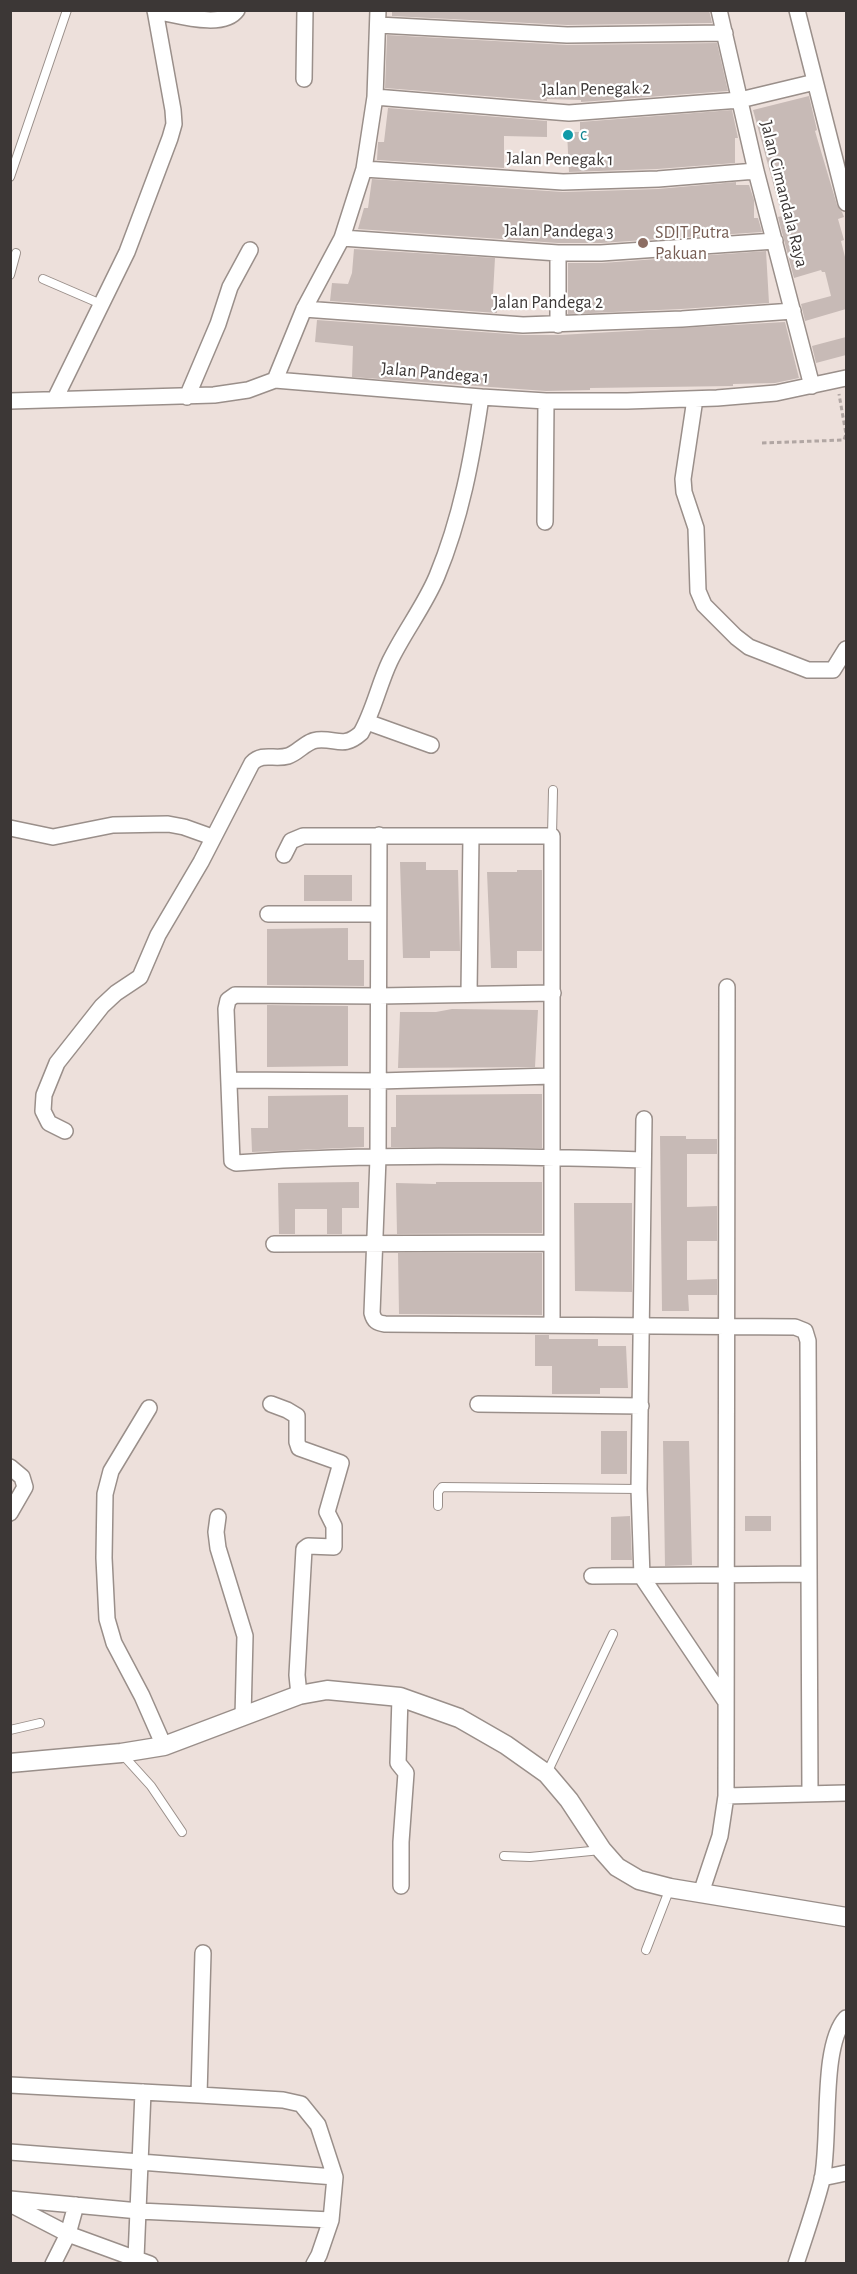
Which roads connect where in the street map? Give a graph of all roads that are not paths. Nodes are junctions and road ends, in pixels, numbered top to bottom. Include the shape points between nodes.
1 (67, 10) edge
2 (237, 10) edge
3 (305, 10) edge
4 (718, 10) edge
5 (797, 10) edge
6 (155, 11) edge
7 (378, 18) edge
8 (725, 33) junction
9 (304, 79) dead end
10 (815, 82) junction
11 (375, 97) junction
12 (740, 100) junction
13 (364, 169) junction
14 (756, 171) junction
15 (10, 177) edge
16 (846, 203) edge
17 (342, 238) junction
18 (775, 241) junction
19 (250, 250) dead end
20 (16, 253) dead end
21 (558, 253) junction
22 (10, 275) edge
23 (43, 279) dead end
24 (101, 304) junction
25 (304, 309) junction
26 (793, 310) junction
27 (558, 325) junction
28 (841, 379) edge
29 (275, 380) junction
30 (813, 386) junction
31 (187, 396) junction
32 (481, 397) junction
33 (55, 399) junction
34 (695, 399) junction
35 (10, 401) edge
36 (546, 401) junction
37 (545, 522) dead end
38 (846, 650) edge
39 (367, 722) junction
40 (431, 745) dead end
41 (553, 790) dead end
42 (10, 828) edge
43 (379, 835) junction
44 (471, 836) junction
45 (552, 836) junction
46 (212, 837) junction
47 (284, 855) dead end
48 (268, 914) dead end
49 (377, 914) junction
50 (727, 987) dead end
51 (469, 993) junction
52 (553, 993) junction
53 (379, 996) junction
54 (552, 1076) junction
55 (229, 1080) junction
56 (379, 1080) junction
57 (644, 1119) dead end
58 (65, 1131) dead end
59 (553, 1157) junction
60 (378, 1158) junction
61 (643, 1160) junction
62 (374, 1243) junction
63 (551, 1243) junction
64 (274, 1244) dead end
65 (552, 1325) junction
66 (642, 1326) junction
67 (728, 1327) junction
68 (271, 1404) dead end
69 (478, 1404) dead end
70 (641, 1406) junction
71 (149, 1408) dead end
72 (10, 1467) edge
73 (639, 1489) junction
74 (438, 1506) dead end
75 (10, 1513) edge
76 (218, 1517) dead end
77 (808, 1574) junction
78 (592, 1576) dead end
79 (725, 1576) junction
80 (642, 1577) junction
81 (613, 1634) dead end
82 (300, 1695) junction
83 (400, 1697) junction
84 (726, 1702) junction
85 (243, 1717) junction
86 (40, 1723) dead end
87 (10, 1730) edge
88 (164, 1746) junction
89 (121, 1753) junction
90 (10, 1763) edge
91 (547, 1774) junction
92 (810, 1793) junction
93 (846, 1793) edge
94 (726, 1796) junction
95 (182, 1832) dead end
96 (602, 1850) junction
97 (504, 1856) dead end
98 (401, 1886) dead end
99 (669, 1888) junction
100 (701, 1893) junction
101 (846, 1917) edge
102 (646, 1950) dead end
103 (203, 1953) dead end
104 (846, 2018) edge
105 (10, 2085) edge
106 (143, 2092) junction
107 (200, 2094) junction
108 (10, 2152) edge
109 (141, 2161) junction
110 (846, 2173) edge
111 (335, 2177) junction
112 (822, 2178) junction
113 (10, 2199) edge
114 (10, 2204) edge
115 (76, 2205) junction
116 (139, 2211) junction
117 (331, 2220) junction
118 (68, 2234) junction
119 (145, 2262) edge
120 (53, 2264) edge
121 (314, 2264) edge
122 (796, 2264) edge

1 - 15 lane
2 - 6 street via 222,20 208,21
3 - 9 street
4 - 8 street, Jalan Cimandala Raya
5 - 10 street
6 - 24 street via 174,124 127,252
7 - 8 street via 567,34
7 - 11 street
8 - 12 street, Jalan Cimandala Raya
10 - 12 street, Jalan Penegak 2
10 - 16 street
11 - 12 street, Jalan Penegak 2 via 569,112
11 - 13 street
12 - 14 street, Jalan Cimandala Raya
13 - 14 street, Jalan Penegak 1 via 563,182
13 - 17 street
14 - 18 street, Jalan Cimandala Raya
17 - 21 street, Jalan Pandega 3
17 - 25 street
18 - 21 street, Jalan Pandega 3
18 - 26 street, Jalan Cimandala Raya
19 - 31 street via 230,287
20 - 22 lane
21 - 27 street
23 - 24 lane
24 - 33 street
25 - 27 street, Jalan Pandega 2
25 - 29 street
26 - 27 street, Jalan Pandega 2
26 - 30 street, Jalan Cimandala Raya
28 - 30 street, Jalan Pandega 1
29 - 31 street, Jalan Pandega 1 via 248,390
29 - 32 street, Jalan Pandega 1
30 - 34 street, Jalan Pandega 1
31 - 33 street, Jalan Pandega 1
32 - 36 street, Jalan Pandega 1
32 - 39 street via 456,526 436,578 384,674
33 - 35 street, Jalan Pandega 1
34 - 36 street, Jalan Pandega 1
34 - 38 street via 683,479 696,528 696,577 704,605 749,647 808,670 833,670
36 - 37 street
39 - 40 street
39 - 46 street via 354,740 345,743 316,740 287,756 257,758
41 - 45 lane
42 - 46 street via 53,837 113,825 168,824
43 - 44 street
43 - 47 street via 303,836 291,841
43 - 49 street
44 - 45 street
44 - 51 street
45 - 52 street
46 - 58 street via 150,951 140,978 102,1006 57,1063 44,1095 43,1111 49,1123
48 - 49 street
49 - 53 street
50 - 67 street
51 - 52 street
51 - 53 street
52 - 54 street
53 - 55 street via 235,995 228,999 226,1010
53 - 56 street
54 - 56 street
54 - 59 street
55 - 56 street
55 - 60 street via 233,1162
56 - 60 street
57 - 61 street
59 - 60 street
59 - 61 street
59 - 63 street
60 - 62 street
61 - 66 street
62 - 63 street
62 - 64 street
62 - 65 street via 372,1313 379,1323
63 - 65 street
65 - 66 street
66 - 67 street
66 - 70 street
67 - 77 street via 795,1327 805,1331
67 - 79 street
68 - 82 street via 297,1416 300,1448 341,1463 327,1512 334,1526 334,1547 304,1549 297,1675
69 - 70 street
70 - 73 street
71 - 88 street via 111,1471 105,1494 104,1558 107,1619 114,1643
72 - 75 street via 22,1477 25,1486
73 - 74 lane via 442,1487
73 - 80 street
76 - 85 street via 218,1548 245,1636
77 - 79 street
77 - 92 street
78 - 80 street
79 - 80 street
79 - 84 street
80 - 84 street
81 - 91 lane
82 - 83 street via 327,1690
82 - 85 street
83 - 91 street via 459,1718
83 - 98 street via 398,1762 406,1773
84 - 94 street
85 - 88 street
86 - 87 lane
88 - 89 street
89 - 90 street
89 - 95 lane via 151,1786
91 - 96 street
92 - 93 street
92 - 94 street
94 - 100 street via 720,1836
96 - 97 lane
96 - 99 street via 617,1867 631,1875
99 - 100 street
99 - 102 lane
100 - 101 street
103 - 107 street
104 - 112 street via 832,2046
105 - 106 street
106 - 107 street
106 - 109 street
107 - 111 street via 301,2104 318,2125
108 - 109 street
109 - 111 street
109 - 116 street
110 - 112 street
111 - 117 street
112 - 122 street
113 - 115 street
114 - 118 street
115 - 116 street
115 - 118 street
116 - 117 street
116 - 119 street
117 - 121 street
118 - 119 street
118 - 120 street

